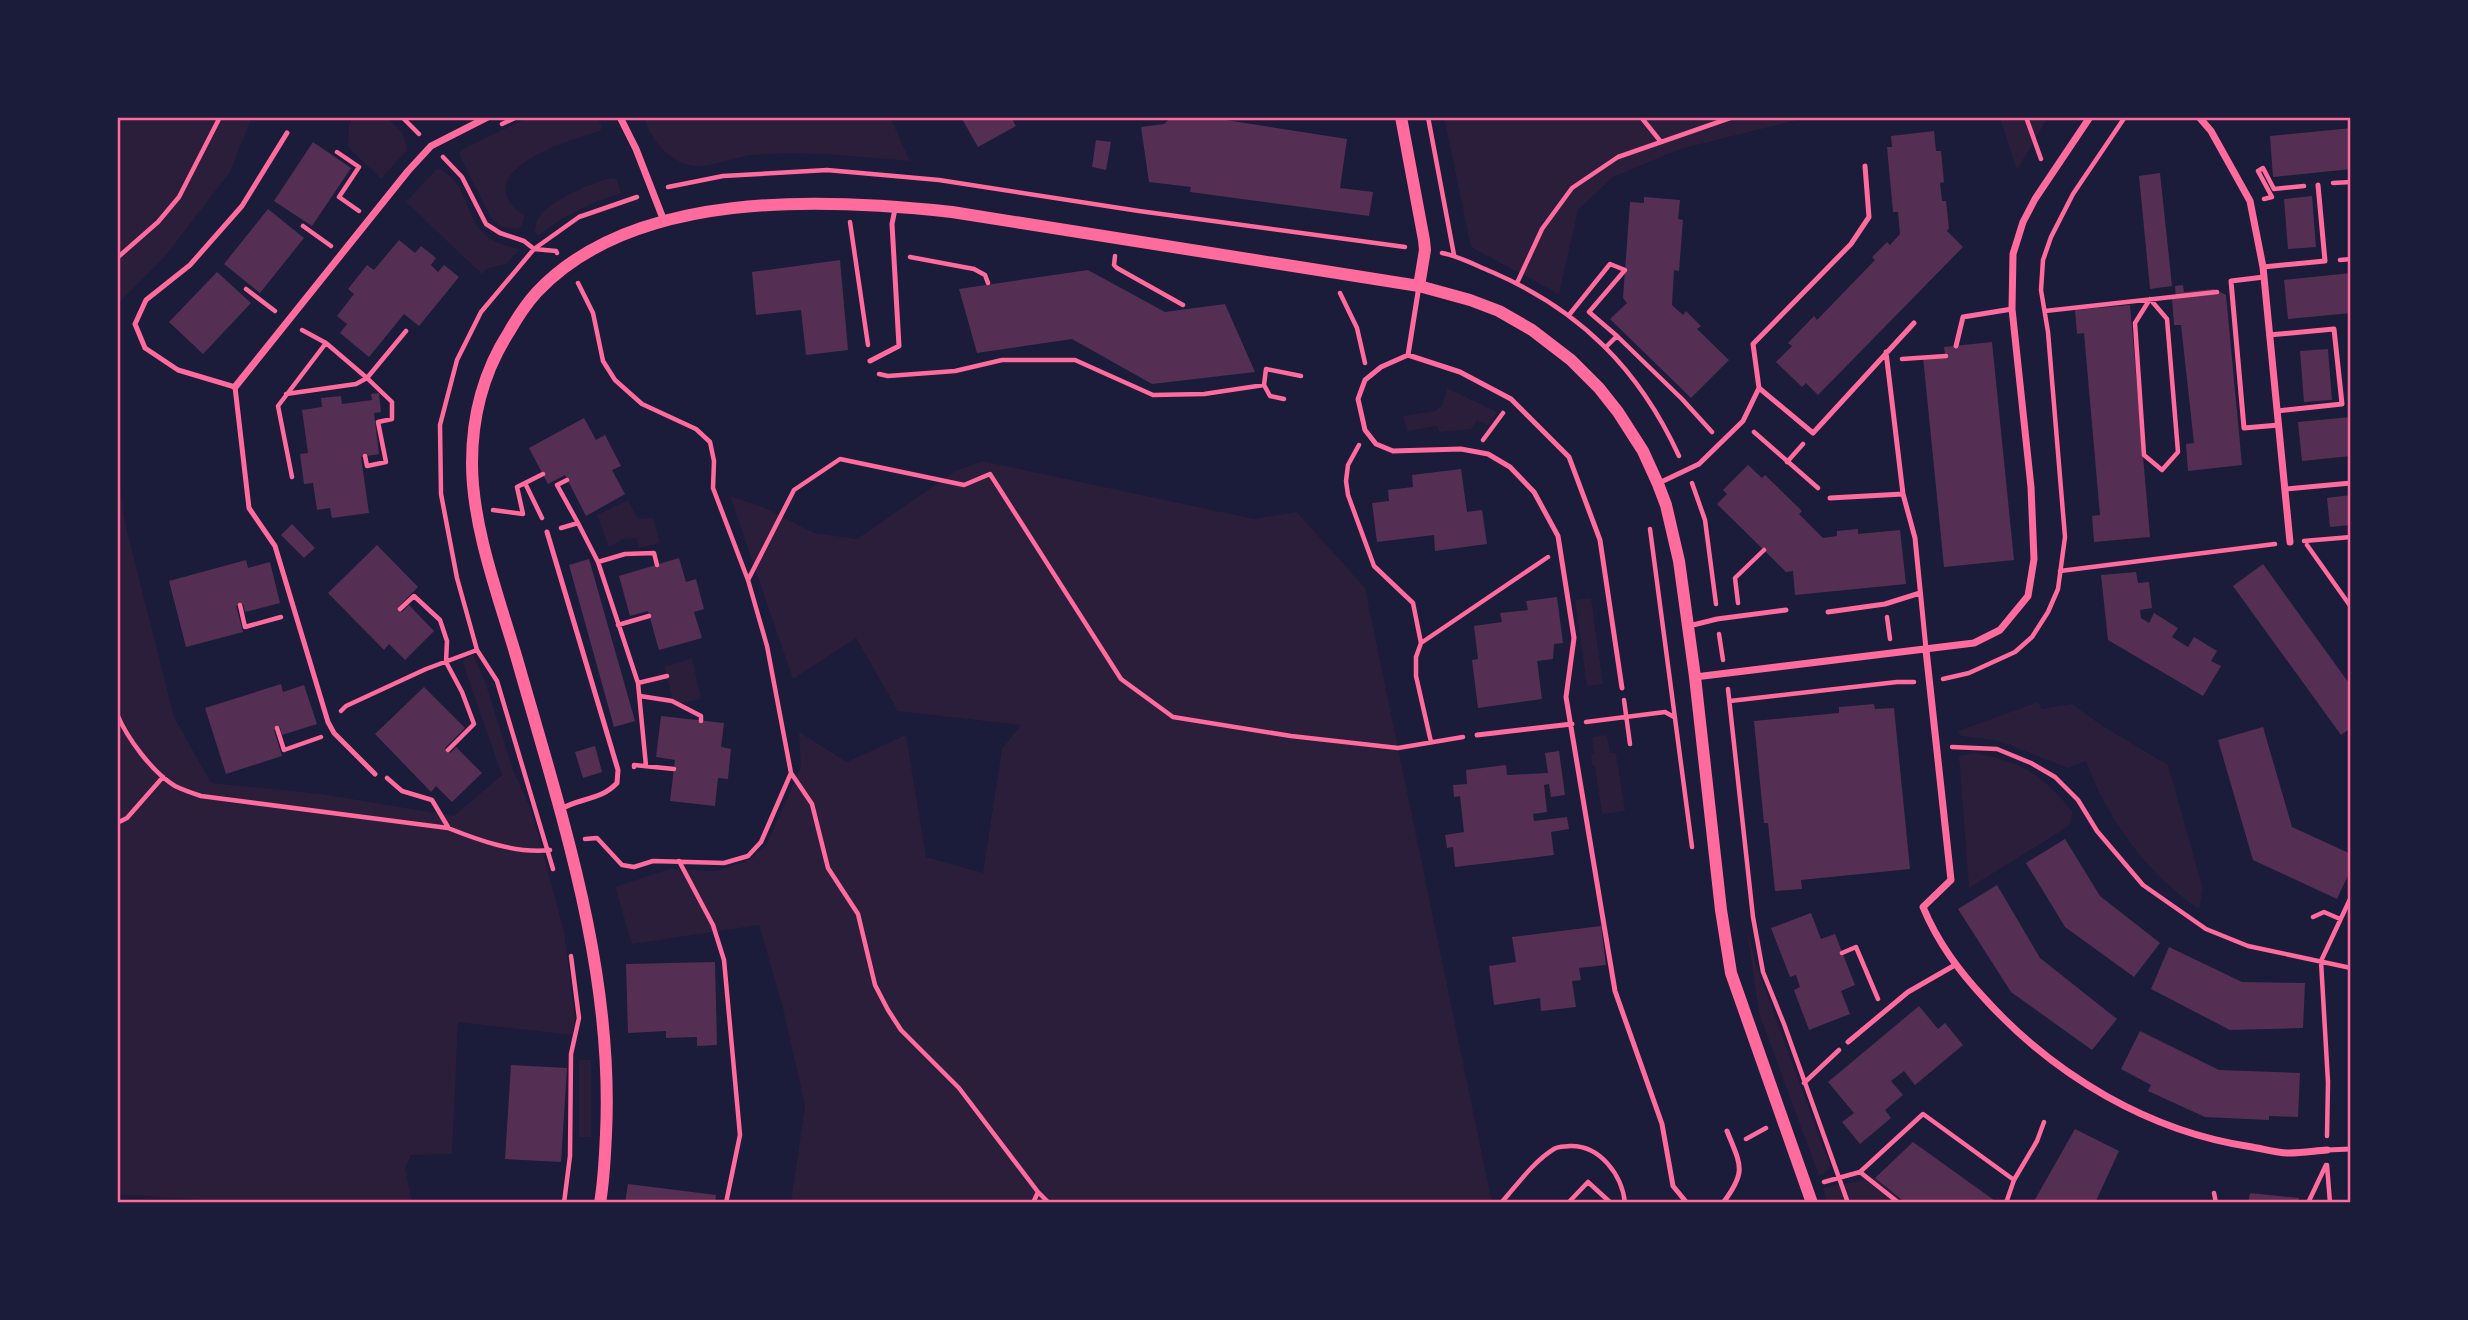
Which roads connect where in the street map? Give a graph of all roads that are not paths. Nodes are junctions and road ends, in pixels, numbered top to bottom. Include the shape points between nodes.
1 (488, 117) edge
2 (620, 117) edge
3 (1401, 117) edge
4 (2090, 117) edge
5 (2199, 117) edge
6 (287, 133) dead end
7 (1865, 166) dead end
8 (2318, 185) road end
9 (895, 206) junction
10 (664, 222) junction
11 (2263, 267) junction
12 (2264, 277) junction
13 (1419, 286) junction
14 (2012, 309) junction
15 (1914, 323) dead end
16 (2269, 335) junction
17 (1956, 345) dead end
18 (1886, 352) junction
19 (1408, 355) junction
20 (870, 361) road end
21 (235, 387) junction
22 (1759, 388) junction
23 (2277, 411) junction
24 (2279, 425) junction
25 (2351, 483) edge
26 (1658, 484) junction
27 (2285, 489) junction
28 (1903, 494) junction
29 (1830, 498) road end
30 (547, 532) road end
31 (2290, 542) road end
32 (1920, 593) junction
33 (1786, 610) dead end
34 (1828, 612) dead end
35 (1687, 627) junction
36 (1926, 650) junction
37 (1695, 677) junction
38 (1622, 688) road end
39 (1572, 724) junction
40 (1477, 735) road end
41 (376, 774) road end
42 (559, 810) junction
43 (1955, 965) junction
44 (1848, 1042) road end
45 (1727, 1131) dead end
46 (2351, 1149) edge
47 (2327, 1150) joint
48 (600, 1203) edge
49 (1687, 1203) edge
50 (1723, 1203) edge
51 (1812, 1203) edge

1 - 21 street via 431,146
2 - 10 street
3 - 13 street via 1424,240
4 - 14 street via 2023,222 2012,254
5 - 11 street via 2250,201
6 - 21 lane via 242,206 190,265 146,300 135,324 145,348 178,370
7 - 22 lane via 1869,217 1851,244 1753,344
8 - 11 lane via 2325,261
9 - 10 street via 764,205
9 - 13 street
9 - 20 lane via 891,224 900,346
10 - 42 street via 595,249 536,293 498,349 485,377 476,421 472,464 478,519
11 - 12 street
12 - 16 street
12 - 24 lane via 2231,281 2244,428
13 - 19 lane
13 - 26 street via 1499,311 1562,353 1618,412
14 - 17 lane via 1963,317
14 - 36 street via 2031,487 2034,559 2028,596 2000,630 1974,643
15 - 18 lane
16 - 23 street
16 - 23 lane via 2334,329 2342,404
18 - 22 lane via 1813,433
18 - 28 lane
19 - 38 lane via 1460,372 1511,399 1569,457 1600,540
19 - 39 lane via 1368,378 1358,399 1365,430 1376,444 1393,451 1461,449 1488,454 1510,467 1534,492 1560,549 1574,638 1566,697
21 - 41 lane via 249,508 275,546 328,722
22 - 26 lane via 1743,421 1699,464
23 - 24 street
24 - 27 street
25 - 27 lane
26 - 35 street via 1676,549
27 - 31 street
28 - 29 lane
28 - 32 lane via 1915,538
30 - 42 lane via 618,770 617,783 607,794
32 - 34 lane via 1885,604
32 - 36 lane
33 - 35 lane
35 - 37 street
36 - 37 street
36 - 43 street via 1951,880 1923,907
37 - 51 street via 1731,973
39 - 40 lane
39 - 49 lane via 1615,991 1662,1124 1673,1186
42 - 48 street via 589,923 604,1022 607,1098
43 - 44 lane via 1908,992
43 - 47 street via 2036,1049 2109,1098 2225,1143 2288,1153
45 - 50 lane via 1741,1170
46 - 47 lane

